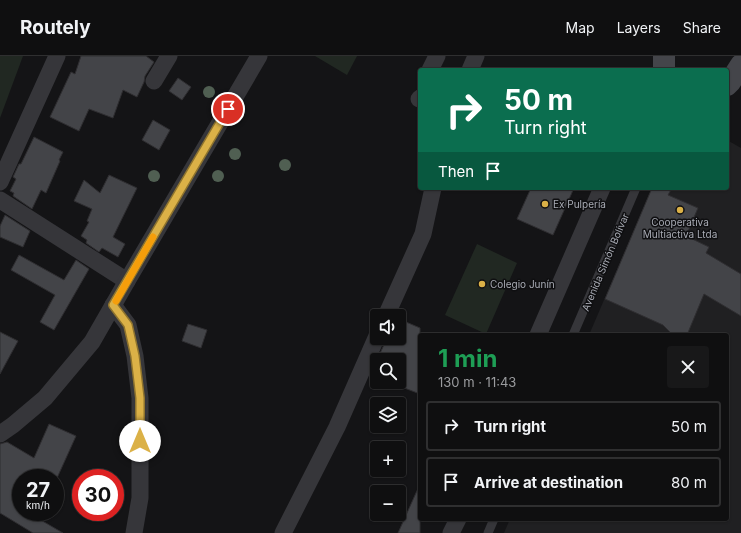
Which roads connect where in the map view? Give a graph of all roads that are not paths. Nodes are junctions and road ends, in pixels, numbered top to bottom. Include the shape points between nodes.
1 (57, 56) edge
2 (169, 56) edge
3 (259, 56) edge
4 (437, 56) edge
5 (476, 56) edge
6 (659, 56) edge
7 (664, 56) edge
8 (741, 65) edge
9 (431, 68) edge
10 (471, 68) edge
11 (654, 68) edge
12 (664, 68) edge
13 (154, 81) dead end
14 (729, 83) edge
15 (0, 182) edge
16 (433, 190) edge
17 (601, 190) edge
18 (635, 190) edge
19 (0, 200) edge
20 (127, 281) junction
21 (113, 305) junction
22 (389, 309) edge
23 (539, 333) edge
24 (574, 333) edge
25 (373, 345) edge
26 (0, 434) edge
27 (457, 521) edge
28 (493, 521) edge
29 (134, 533) edge
30 (283, 533) edge
31 (451, 533) edge
32 (488, 533) edge

1 - 15 street
2 - 13 street
3 - 20 street
4 - 9 street
5 - 10 street
6 - 11 street
7 - 12 main road
8 - 14 main road
16 - 22 street via 423,234
17 - 23 street
18 - 24 lane, Avenida Simón Bolívar
19 - 20 street
20 - 21 street
21 - 26 street via 92,342 45,398
21 - 29 street via 128,325 140,398 140,498
25 - 30 street via 337,427
27 - 31 street
28 - 32 lane

